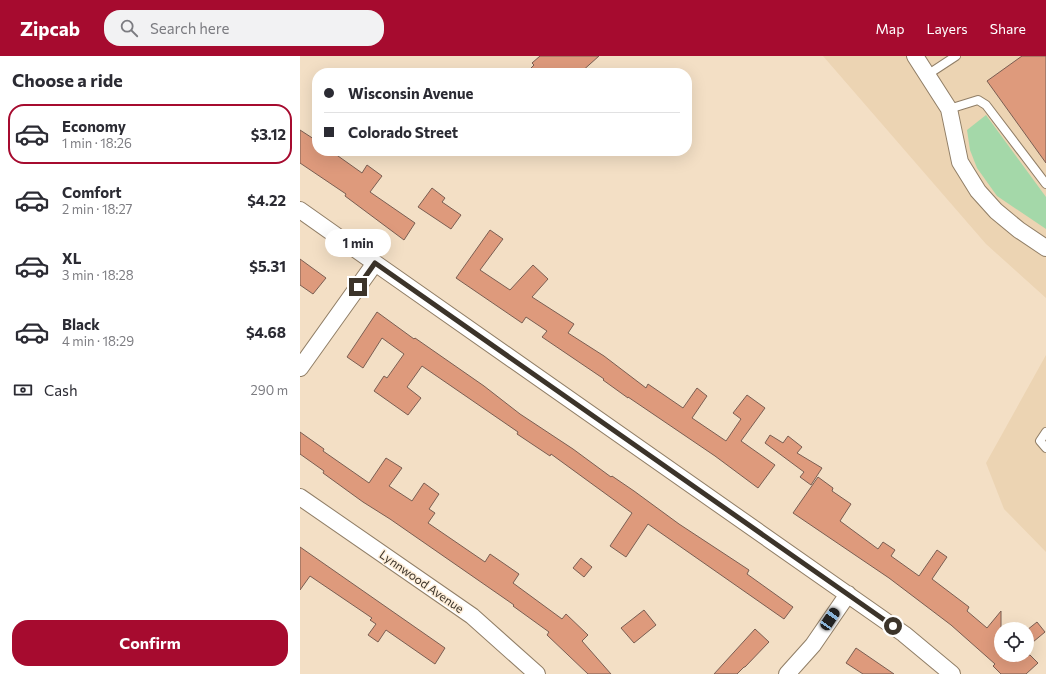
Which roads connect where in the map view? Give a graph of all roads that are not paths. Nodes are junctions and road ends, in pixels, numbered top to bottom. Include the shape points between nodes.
1 (915, 56) edge
2 (956, 56) edge
3 (927, 75) junction
4 (949, 109) junction
5 (1046, 184) edge
6 (300, 210) edge
7 (1046, 248) edge
8 (375, 263) junction
9 (300, 368) edge
10 (1046, 432) edge
11 (1046, 448) edge
12 (300, 497) edge
13 (848, 594) junction
14 (537, 674) edge
15 (787, 674) edge
16 (952, 674) edge

1 - 3 street
2 - 3 lane
3 - 4 street
4 - 5 lane via 978,100 986,105
4 - 7 street via 960,162 978,191 996,211
6 - 8 street
8 - 9 street
8 - 13 street
10 - 11 lane via 1040,441
12 - 14 street, Lynnwood Avenue via 472,616
13 - 15 street via 813,645
13 - 16 street via 904,634

